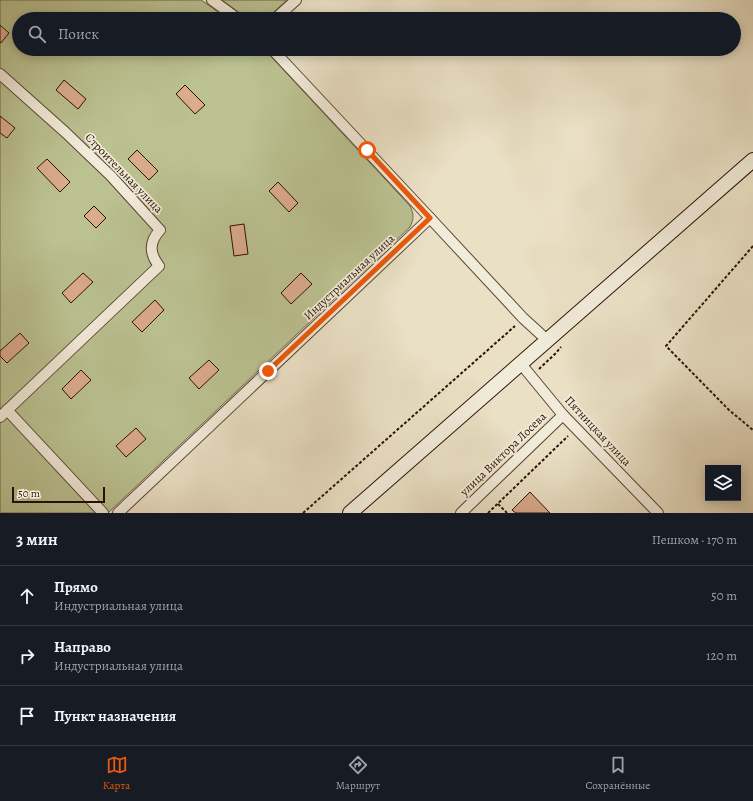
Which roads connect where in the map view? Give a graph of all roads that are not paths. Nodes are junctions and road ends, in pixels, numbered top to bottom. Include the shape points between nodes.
1 (212, 0) edge
2 (296, 0) edge
3 (228, 12) edge
4 (283, 12) edge
5 (279, 56) edge
6 (0, 74) edge
7 (753, 160) edge
8 (430, 218) junction
9 (551, 338) junction
10 (521, 364) junction
11 (3, 414) edge
12 (563, 415) junction
13 (103, 513) edge
14 (118, 513) edge
15 (350, 513) edge
16 (461, 513) edge
17 (658, 513) edge

1 - 3 street
2 - 4 street
5 - 8 street
6 - 11 street, Строительная улица via 111,176 160,230 151,248 159,266
7 - 9 street
8 - 9 street via 523,318
8 - 14 street, Индустриальная улица
9 - 10 street
10 - 12 street, Пятницкая улица
10 - 15 street
11 - 13 street
12 - 16 street, улица Виктора Лосева
12 - 17 street, Пятницкая улица

